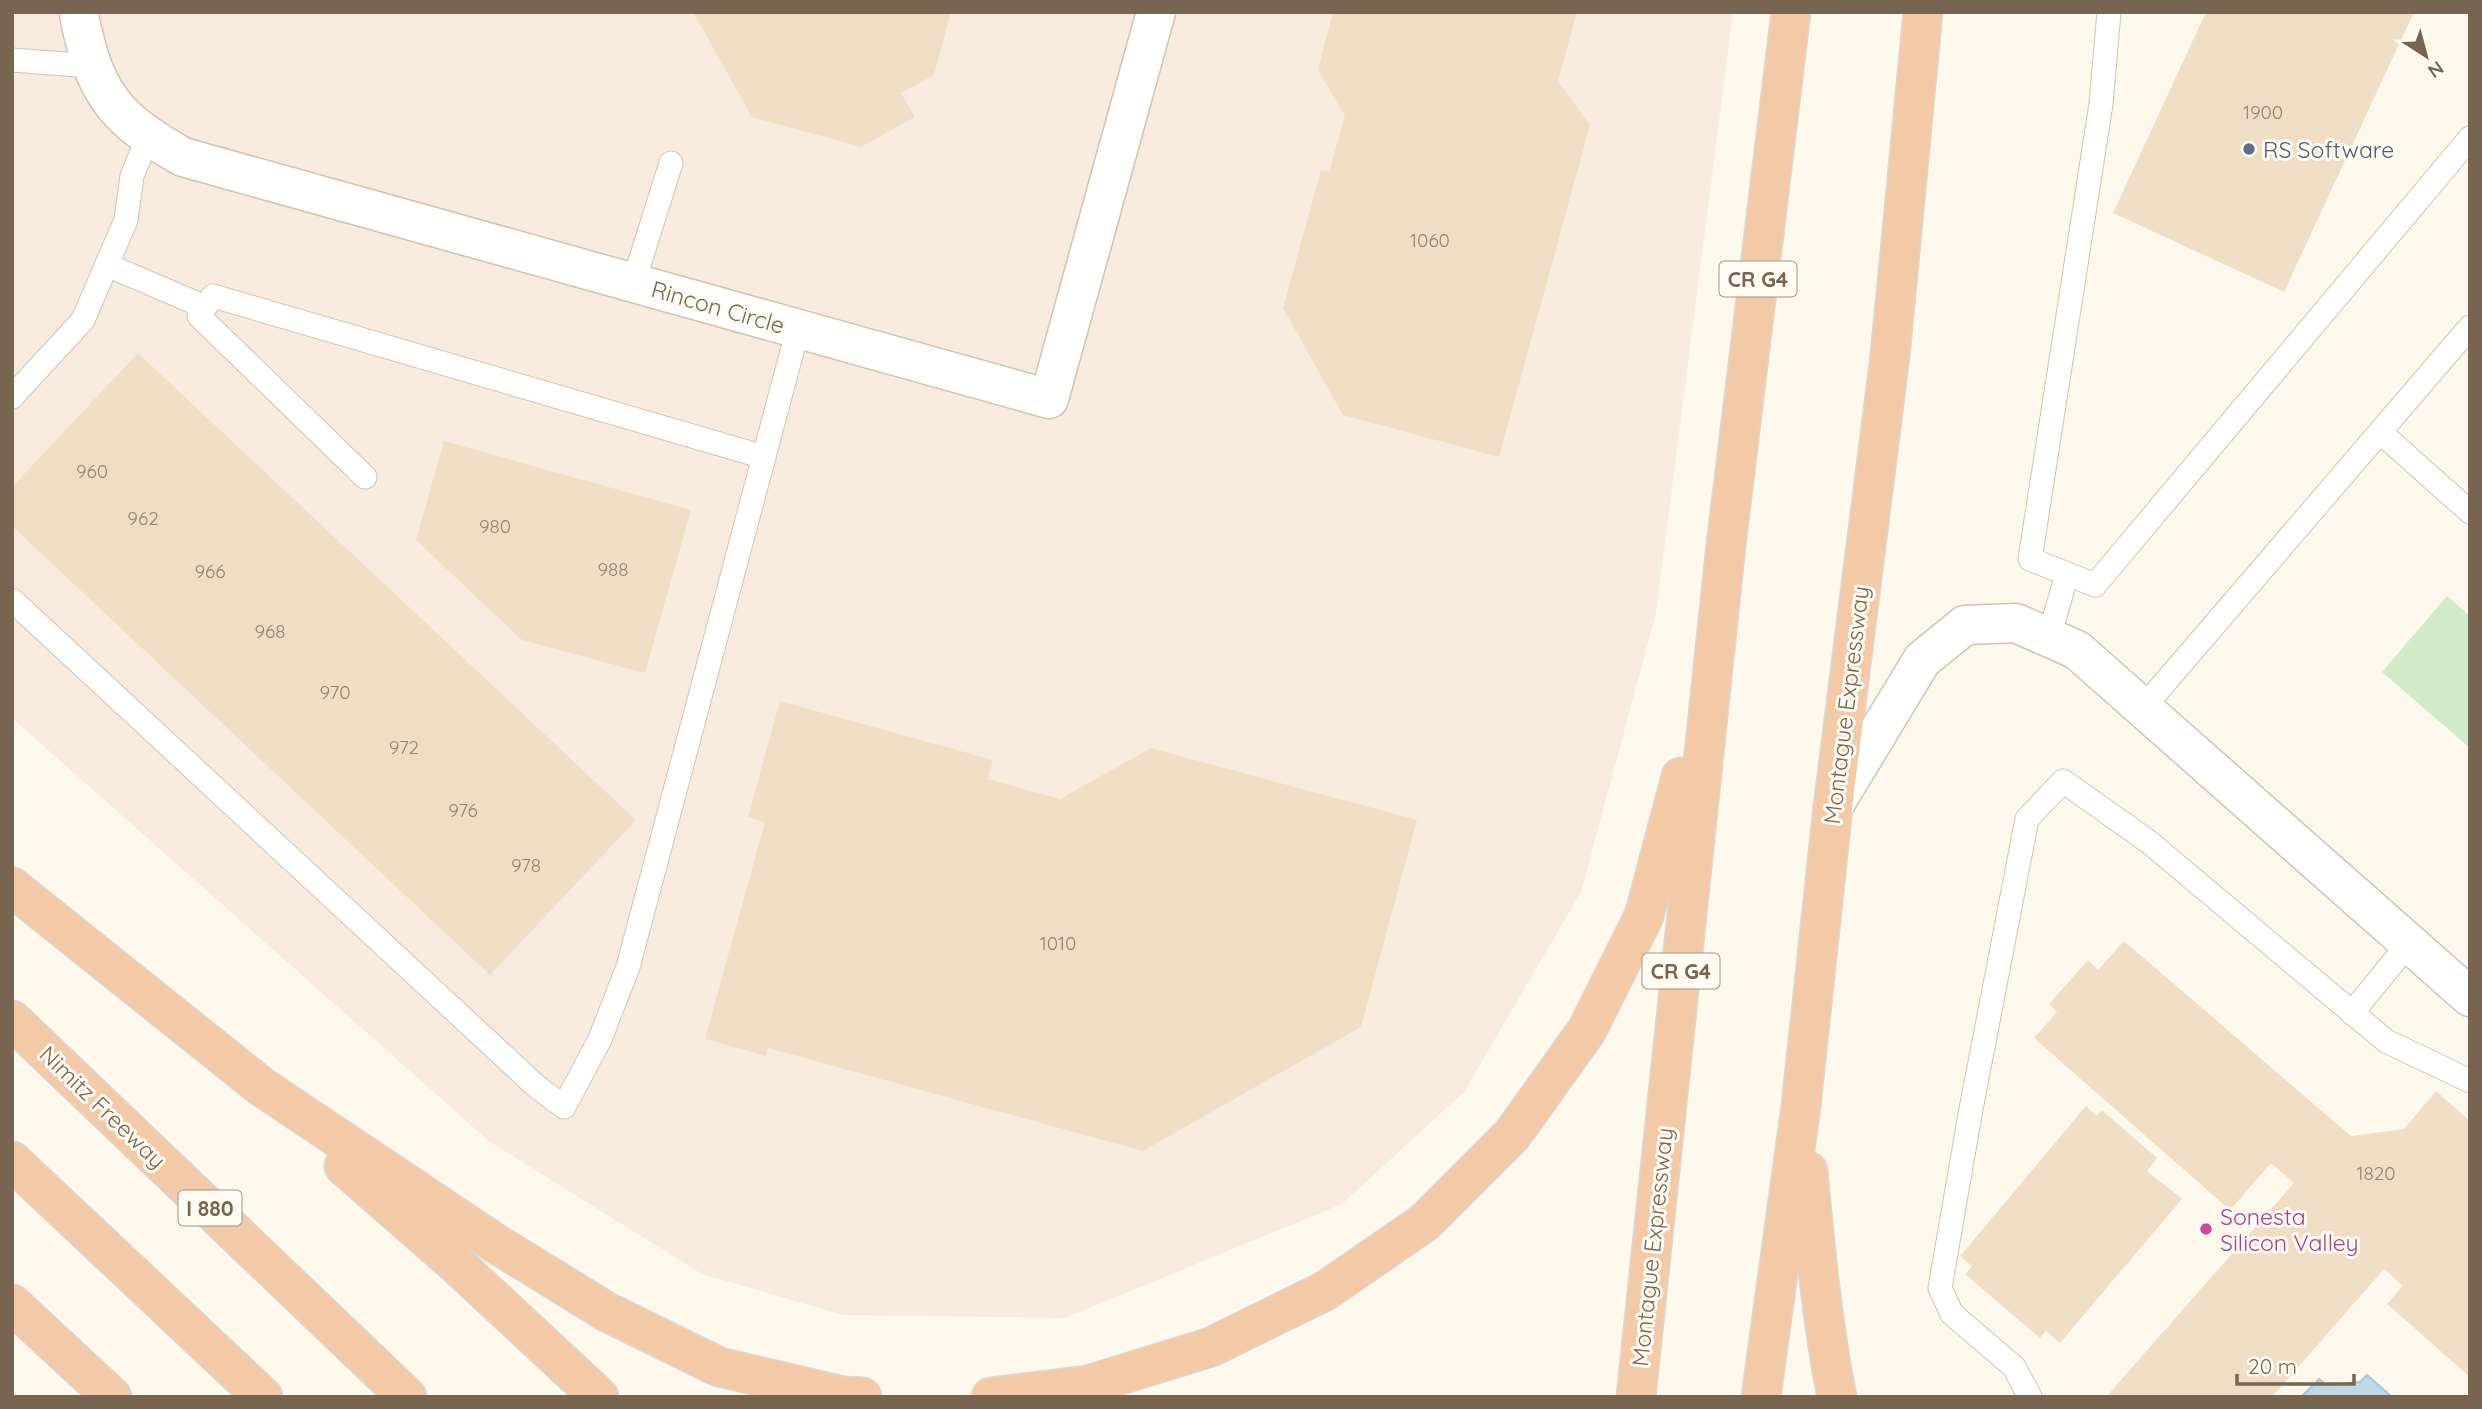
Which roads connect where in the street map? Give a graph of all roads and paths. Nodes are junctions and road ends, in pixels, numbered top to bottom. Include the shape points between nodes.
1 (79, 12) edge
2 (1156, 12) edge
3 (1791, 12) edge
4 (1923, 12) edge
5 (2109, 12) edge
6 (12, 60) edge
7 (91, 66) junction
8 (148, 137) junction
9 (2470, 138) edge
10 (671, 163) dead end
11 (107, 265) junction
12 (634, 284) junction
13 (205, 307) junction
14 (2470, 327) edge
15 (798, 329) junction
16 (12, 397) edge
17 (2380, 432) junction
18 (764, 457) junction
19 (365, 477) dead end
20 (2470, 512) edge
21 (1726, 545) junction
22 (2067, 574) junction
23 (12, 600) edge
24 (2033, 630) junction
25 (2143, 708) junction
26 (1833, 807) junction
27 (12, 887) edge
28 (2409, 943) junction
29 (2470, 997) edge
30 (2352, 1013) junction
31 (12, 1020) edge
32 (2470, 1081) edge
33 (261, 1087) junction
34 (1801, 1106) junction
35 (12, 1161) edge
36 (12, 1304) edge
37 (104, 1391) edge
38 (263, 1397) edge
39 (407, 1397) edge
40 (599, 1397) edge
41 (862, 1397) edge
42 (991, 1397) edge
43 (1636, 1397) edge
44 (1761, 1397) edge
45 (1837, 1397) edge
46 (2030, 1397) edge

1 - 7 street, Rincon Circle
2 - 15 street, Rincon Circle via 1049,398
3 - 21 highway, Montague Expressway / CR G4
4 - 26 highway, Montague Expressway via 1890,356
5 - 22 lane via 2101,104 2030,558
6 - 7 lane
7 - 8 street, Rincon Circle via 100,87 125,119
8 - 11 lane via 132,176 126,220
8 - 12 street, Rincon Circle via 183,157
9 - 22 lane via 2095,585
10 - 12 lane
11 - 13 lane
11 - 16 lane via 83,320
12 - 15 street, Rincon Circle
13 - 18 lane via 213,296
13 - 19 lane via 199,316
14 - 17 lane
15 - 18 lane
17 - 20 lane
17 - 25 lane
18 - 23 lane via 628,967 600,1039 564,1107 526,1077
21 - 42 highway via 1677,801 1644,916 1587,1030 1513,1135 1425,1222 1325,1291 1211,1347 1088,1385
21 - 43 highway, Montague Expressway / CR G4
22 - 24 lane
24 - 25 street via 2077,649
24 - 26 street via 1965,625 1922,660
25 - 28 street
26 - 34 highway, Montague Expressway
27 - 33 highway
28 - 29 street
28 - 30 lane
30 - 32 lane via 2386,1041
30 - 46 lane via 2149,842 2063,781 2027,819 1940,1289 1952,1314 2014,1367
31 - 39 highway, Nimitz Freeway / I 880
33 - 40 highway
33 - 41 highway via 607,1312 719,1367
34 - 44 highway, Montague Expressway
34 - 45 highway via 1816,1258
35 - 38 highway
36 - 37 highway

